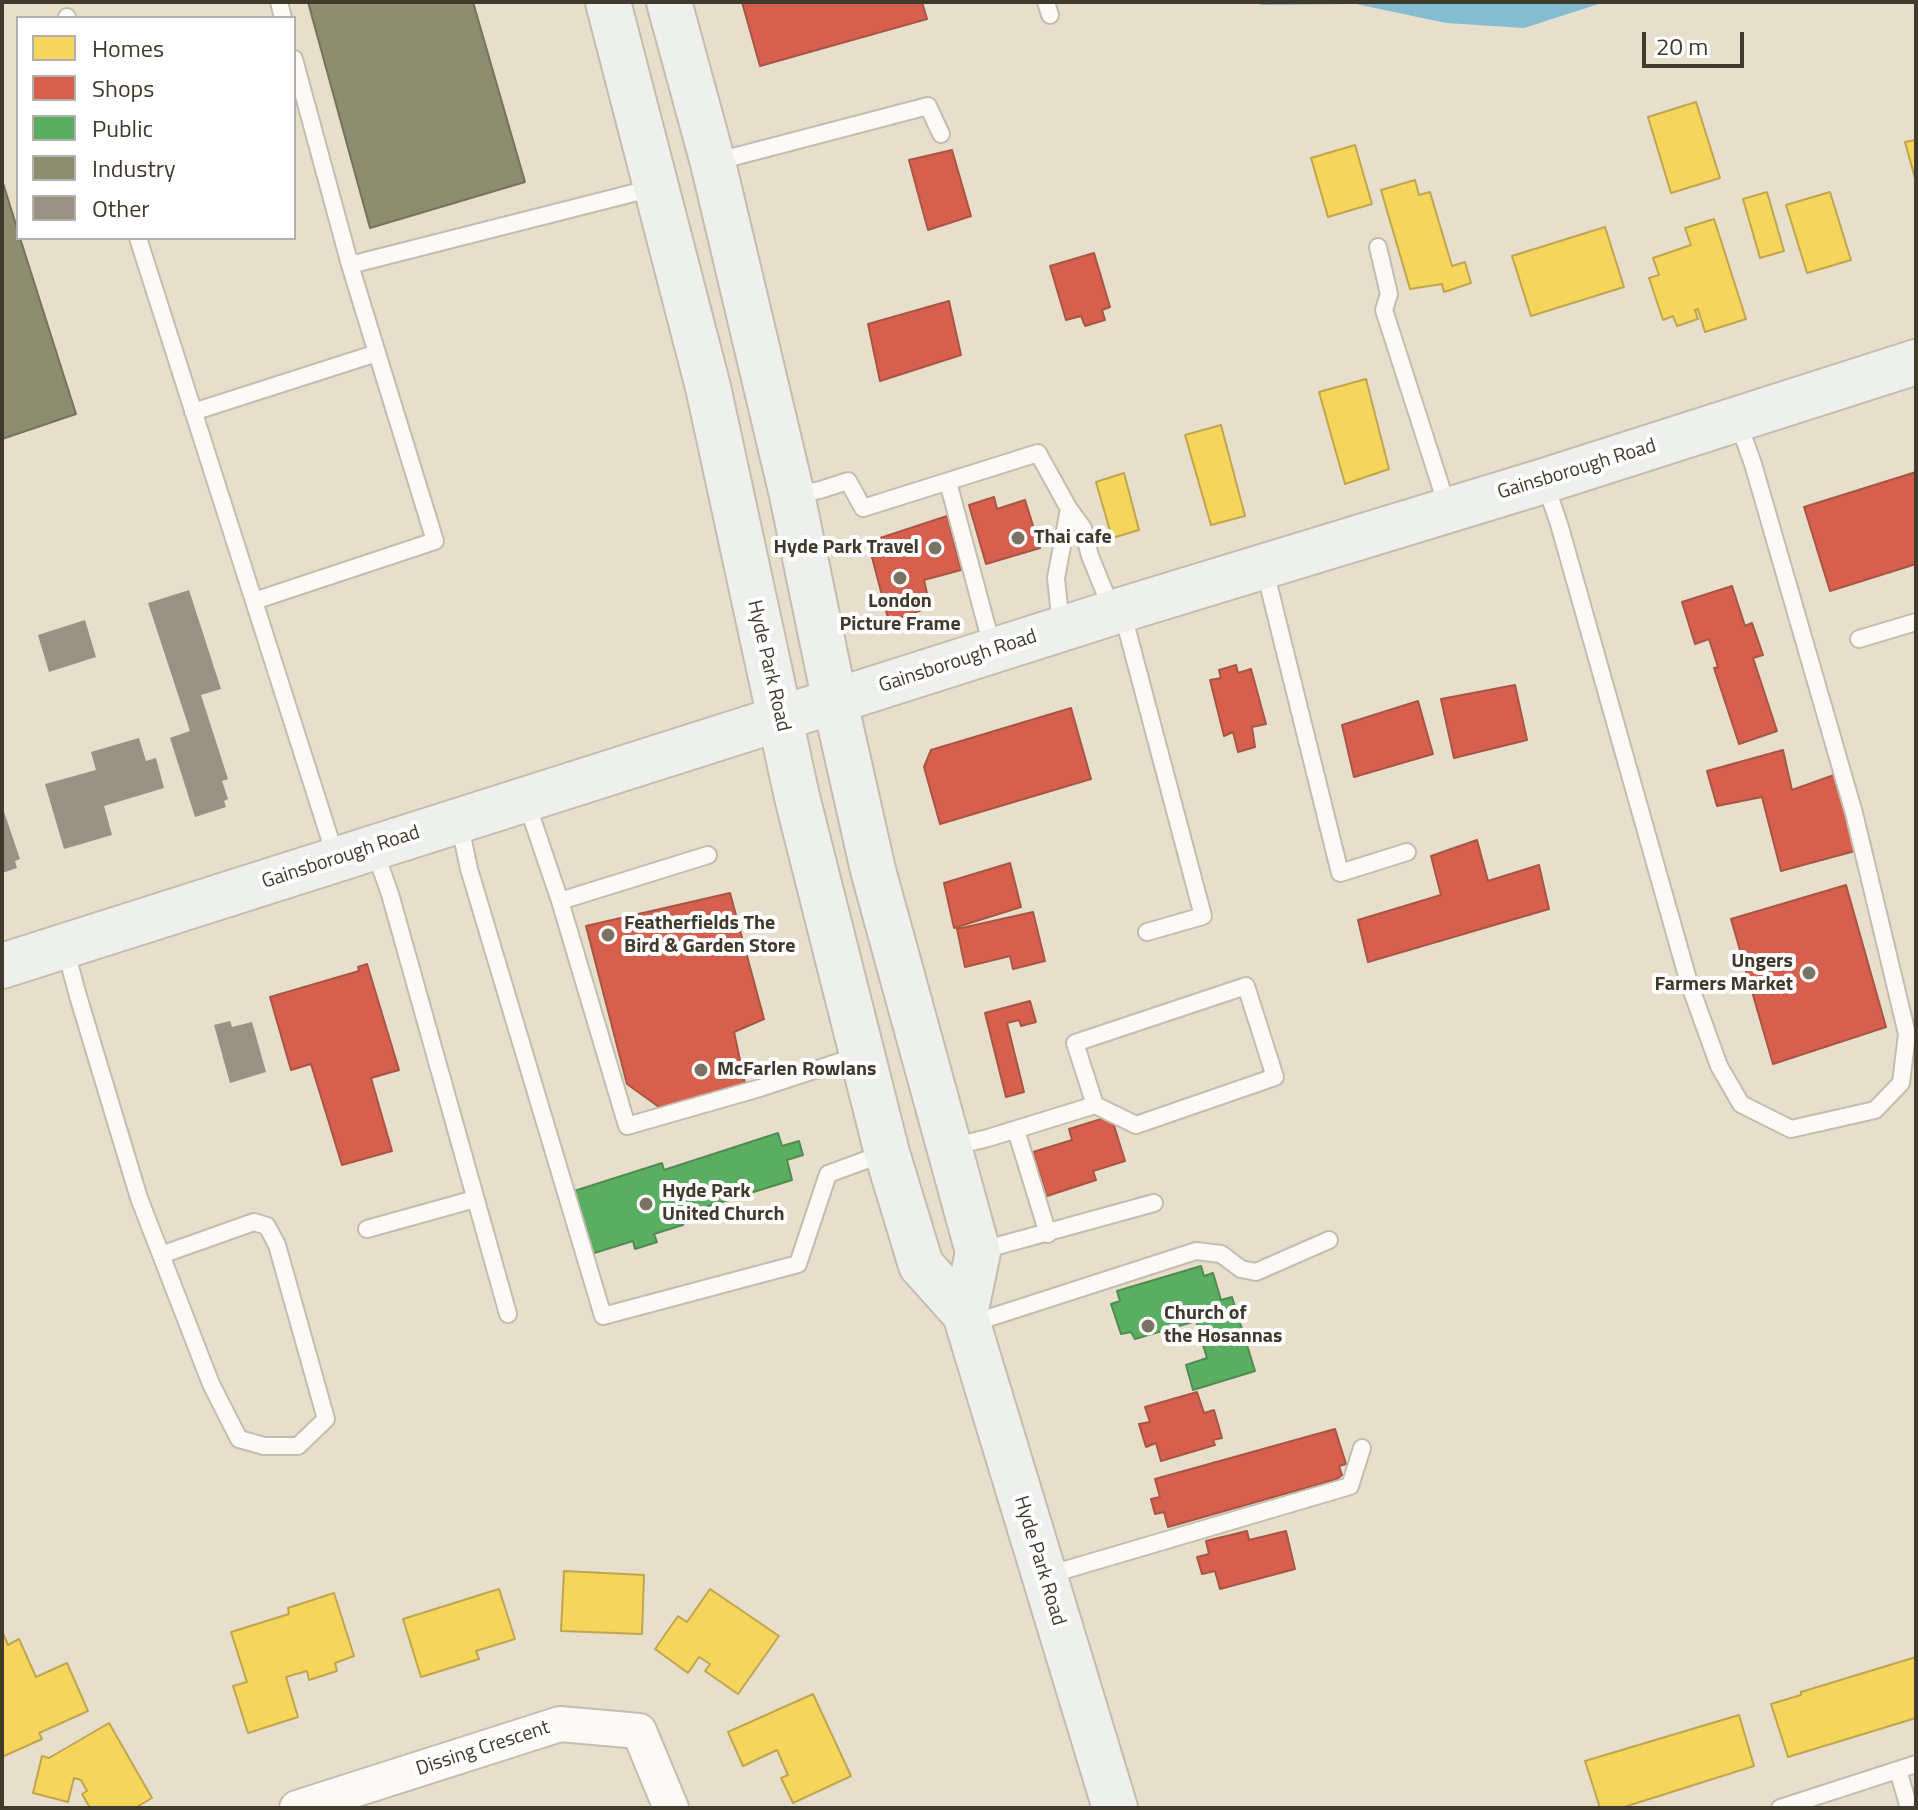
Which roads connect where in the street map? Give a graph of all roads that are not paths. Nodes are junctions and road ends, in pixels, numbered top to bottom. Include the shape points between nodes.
1 (608, 2) edge
2 (669, 2) edge
3 (296, 66) edge
4 (941, 134) dead end
5 (713, 163) junction
6 (657, 187) junction
7 (139, 240) edge
8 (1378, 247) dead end
9 (350, 265) junction
10 (377, 353) junction
11 (1916, 362) edge
12 (193, 412) junction
13 (1737, 419) junction
14 (1544, 481) junction
15 (948, 482) junction
16 (792, 495) junction
17 (1069, 509) junction
18 (1448, 510) junction
19 (1264, 566) junction
20 (254, 601) junction
21 (1117, 611) junction
22 (1916, 622) edge
23 (1061, 629) junction
24 (1859, 639) dead end
25 (993, 650) junction
26 (835, 702) junction
27 (780, 719) junction
28 (525, 799) junction
29 (459, 820) junction
30 (1407, 852) dead end
31 (355, 854) junction
32 (708, 855) dead end
33 (560, 901) junction
34 (1147, 932) dead end
35 (64, 946) junction
36 (2, 966) edge
37 (862, 1054) junction
38 (1095, 1105) junction
39 (1016, 1130) junction
40 (949, 1148) junction
41 (887, 1153) junction
42 (475, 1199) junction
43 (1154, 1203) dead end
44 (367, 1229) dead end
45 (1048, 1234) junction
46 (1329, 1240) dead end
47 (978, 1252) junction
48 (161, 1255) junction
49 (508, 1314) dead end
50 (966, 1319) junction
51 (1362, 1448) dead end
52 (1044, 1576) junction
53 (1916, 1764) edge
54 (1898, 1770) junction
55 (297, 1808) edge
56 (671, 1808) edge
57 (1115, 1808) edge
58 (1780, 1808) edge
59 (1909, 1808) edge

1 - 6 main road, Hyde Park Road
2 - 5 main road, Hyde Park Road
3 - 9 lane
4 - 5 lane via 928,106
5 - 16 main road, Hyde Park Road
6 - 9 lane
6 - 27 main road, Hyde Park Road via 708,387
7 - 12 lane
8 - 18 lane via 1389,294 1384,310
9 - 10 lane
10 - 12 lane
10 - 20 lane via 435,541
11 - 13 main road, Gainsborough Road
12 - 20 lane
13 - 14 main road, Gainsborough Road
13 - 14 lane via 1854,813 1907,1034 1901,1083 1875,1110 1791,1129 1741,1104 1719,1066 1689,983
14 - 18 main road, Gainsborough Road
15 - 16 lane via 863,508 848,481
15 - 17 lane via 1038,453
15 - 25 lane
16 - 26 main road, Hyde Park Road
17 - 21 lane via 1083,528 1090,556
17 - 23 lane via 1056,578
18 - 19 main road, Gainsborough Road
19 - 21 main road, Gainsborough Road
19 - 30 lane via 1340,873
20 - 31 lane
21 - 23 main road, Gainsborough Road
21 - 34 lane via 1203,916
22 - 24 lane
23 - 25 main road, Gainsborough Road
25 - 26 main road, Gainsborough Road
26 - 27 main road, Gainsborough Road
26 - 40 main road, Hyde Park Road via 873,870
27 - 28 main road, Gainsborough Road
27 - 37 main road, Hyde Park Road
28 - 29 main road, Gainsborough Road
28 - 33 lane
29 - 31 main road, Gainsborough Road
29 - 41 lane via 469,869 603,1316 798,1264 828,1174
31 - 35 main road, Gainsborough Road
31 - 42 lane via 390,894
32 - 33 lane
33 - 37 lane via 627,1126
35 - 36 main road, Gainsborough Road
35 - 48 lane
37 - 41 main road, Hyde Park Road
38 - 38 lane via 1075,1043 1246,986 1275,1077 1136,1125
38 - 39 lane
39 - 40 lane
39 - 45 lane
40 - 47 main road, Hyde Park Road
41 - 50 main road, Hyde Park Road via 921,1265
42 - 44 lane
42 - 49 lane
43 - 45 lane
45 - 47 lane
46 - 50 lane via 1256,1272 1241,1269 1221,1254 1196,1251
47 - 50 main road, Hyde Park Road
48 - 48 lane via 211,1384 239,1439 264,1446 298,1446 326,1419 277,1245 267,1226 254,1222
50 - 52 main road, Hyde Park Road
51 - 52 lane via 1350,1486
52 - 57 main road, Hyde Park Road
53 - 54 lane
54 - 58 lane
54 - 59 lane
55 - 56 street, Dissing Crescent via 560,1724 639,1731

